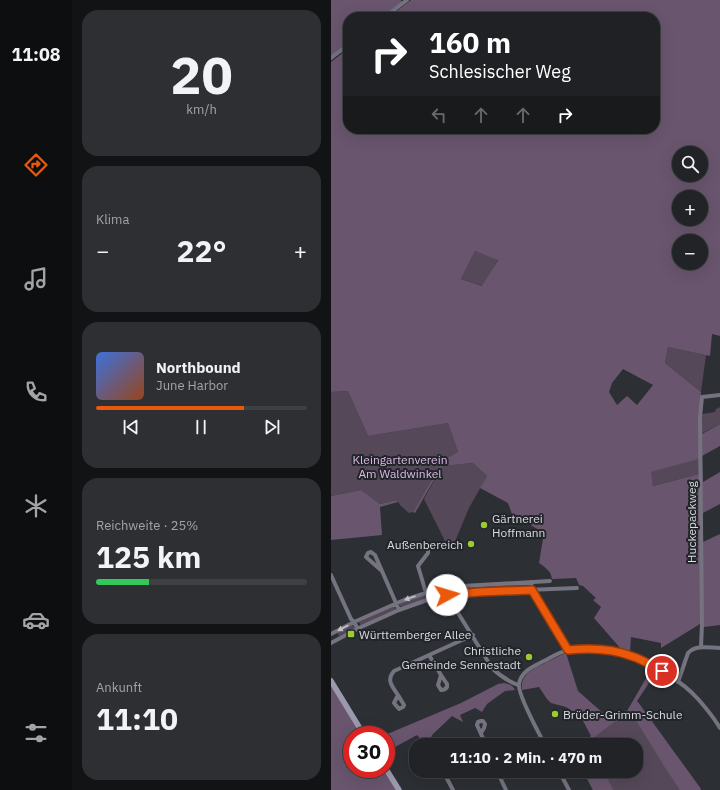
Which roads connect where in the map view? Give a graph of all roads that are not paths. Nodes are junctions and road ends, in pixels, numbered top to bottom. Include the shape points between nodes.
1 (407, 0) edge
2 (391, 12) edge
3 (343, 49) edge
4 (331, 58) edge
5 (720, 395) edge
6 (427, 548) dead end
7 (382, 571) junction
8 (331, 575) edge
9 (551, 581) dead end
10 (531, 582) junction
11 (446, 588) junction
12 (577, 588) dead end
13 (532, 590) junction
14 (426, 593) junction
15 (447, 595) junction
16 (396, 603) junction
17 (399, 610) junction
18 (354, 622) junction
19 (357, 629) junction
20 (331, 634) edge
21 (473, 636) junction
22 (331, 643) edge
23 (701, 647) junction
24 (720, 648) edge
25 (568, 650) junction
26 (429, 655) junction
27 (441, 676) dead end
28 (331, 681) edge
29 (678, 682) junction
30 (519, 685) junction
31 (398, 695) dead end
32 (358, 726) edge
33 (720, 728) edge
34 (481, 733) dead end
35 (483, 738) edge
36 (542, 738) edge
37 (392, 778) edge
38 (447, 778) edge
39 (500, 778) edge
40 (563, 778) edge
41 (399, 790) edge
42 (453, 790) edge
43 (506, 790) edge
44 (569, 790) edge

1 - 2 street
3 - 4 street
5 - 23 street, Huckepackweg via 702,397 700,417
6 - 14 street via 428,553 418,564
7 - 7 street via 375,555 368,553 366,558
7 - 16 street
8 - 18 street
9 - 10 street
10 - 11 street
10 - 13 street
11 - 14 street
11 - 15 street
12 - 13 street
13 - 15 street
13 - 25 street
14 -> 16 street
15 - 17 street
15 - 21 street
16 - 17 street
16 - 18 street
17 - 19 street
18 - 19 street
18 -> 20 street
19 - 22 street
21 - 26 street
21 - 30 street via 492,668 507,680
23 - 24 street
23 - 29 street via 695,647 689,653
25 - 29 street via 595,649 630,655
25 - 30 street via 530,667
26 - 27 street
26 - 31 street via 391,674 390,682
28 - 32 street
29 - 33 street via 698,699
30 - 36 street
34 - 35 street
37 - 41 street
38 - 42 street
39 - 43 street
40 - 44 street

